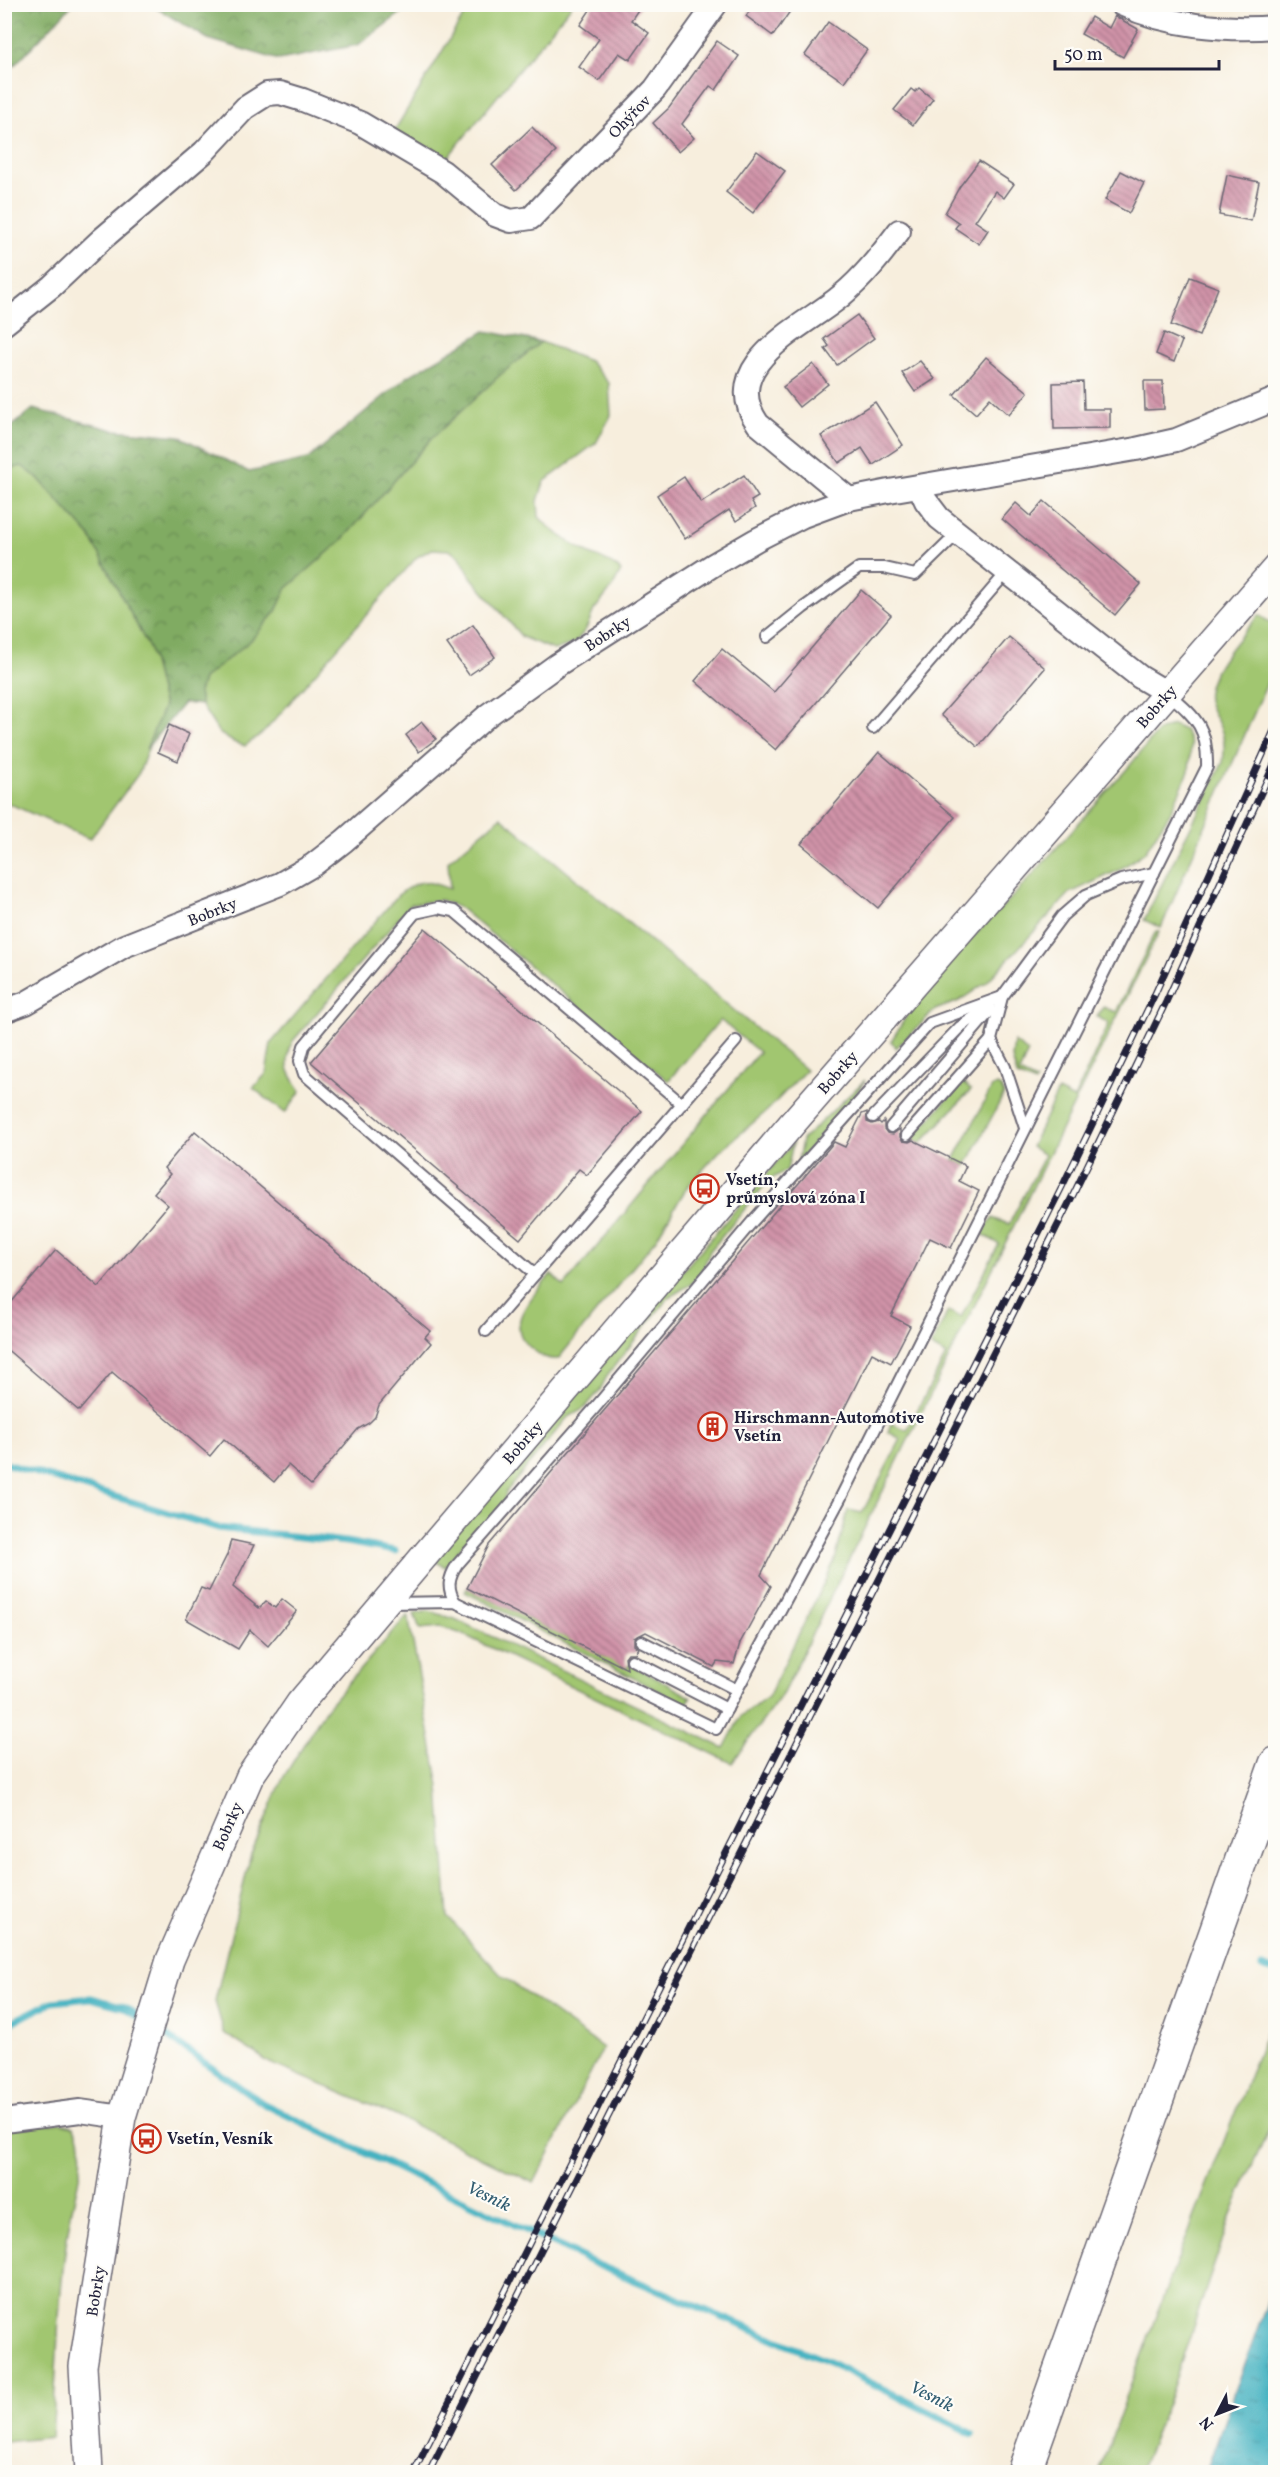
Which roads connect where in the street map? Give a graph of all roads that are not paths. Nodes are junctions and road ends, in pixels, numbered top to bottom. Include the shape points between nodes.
1 (716, 4) edge
2 (1121, 4) edge
3 (1275, 27) edge
4 (899, 231) dead end
5 (4, 324) edge
6 (1275, 399) edge
7 (919, 486) junction
8 (849, 499) junction
9 (958, 533) junction
10 (1275, 568) edge
11 (1007, 572) junction
12 (767, 637) dead end
13 (1167, 693) junction
14 (873, 728) dead end
15 (1154, 873) junction
16 (1002, 997) junction
17 (4, 1011) edge
18 (991, 1040) junction
19 (736, 1041) dead end
20 (681, 1104) junction
21 (873, 1117) dead end
22 (891, 1127) dead end
23 (1025, 1128) junction
24 (907, 1135) dead end
25 (535, 1274) junction
26 (486, 1331) dead end
27 (455, 1602) junction
28 (385, 1603) junction
29 (641, 1641) dead end
30 (632, 1660) dead end
31 (737, 1690) junction
32 (727, 1708) junction
33 (1275, 1764) edge
34 (122, 2117) junction
35 (4, 2121) edge
36 (89, 2472) edge
37 (1024, 2472) edge

1 - 5 street, Ohýřov via 655,89 531,218 511,221 495,215 443,172 360,123 303,100 280,93 267,94 245,108 204,152
2 - 3 street via 1178,22 1249,29
4 - 8 street via 860,280 762,354 750,374 749,411 758,424
6 - 7 street, Bobrky via 1176,440
7 - 8 street, Bobrky
7 - 9 street via 939,518
8 - 17 street, Bobrky via 803,516 756,540 556,665 488,715 313,865 280,884 124,946 26,1003
9 - 11 street
9 - 12 lane via 915,575 884,568 859,568
10 - 13 street, Bobrky
11 - 13 street via 1140,678
11 - 14 lane
13 - 15 lane via 1195,717 1208,745 1207,767
13 - 28 street, Bobrky via 791,1125
15 - 16 lane via 1121,880 1086,895 1062,916
15 - 23 lane
16 - 18 lane
16 - 21 lane via 960,1027
16 - 22 lane
16 - 27 lane via 930,1023 752,1222 457,1565 449,1577 449,1592
18 - 23 lane via 1005,1067
18 - 24 lane
19 - 20 lane
20 - 25 lane
20 - 25 lane via 454,912 438,908 415,913 304,1047 300,1061 304,1074
23 - 31 lane via 839,1501
25 - 26 lane
27 - 28 lane
27 - 32 lane via 716,1729
28 - 34 street, Bobrky via 300,1703 250,1776 170,1960
29 - 31 lane
30 - 32 lane
31 - 32 lane
33 - 37 main road
34 - 35 street via 80,2110
34 - 36 street, Bobrky via 83,2366

